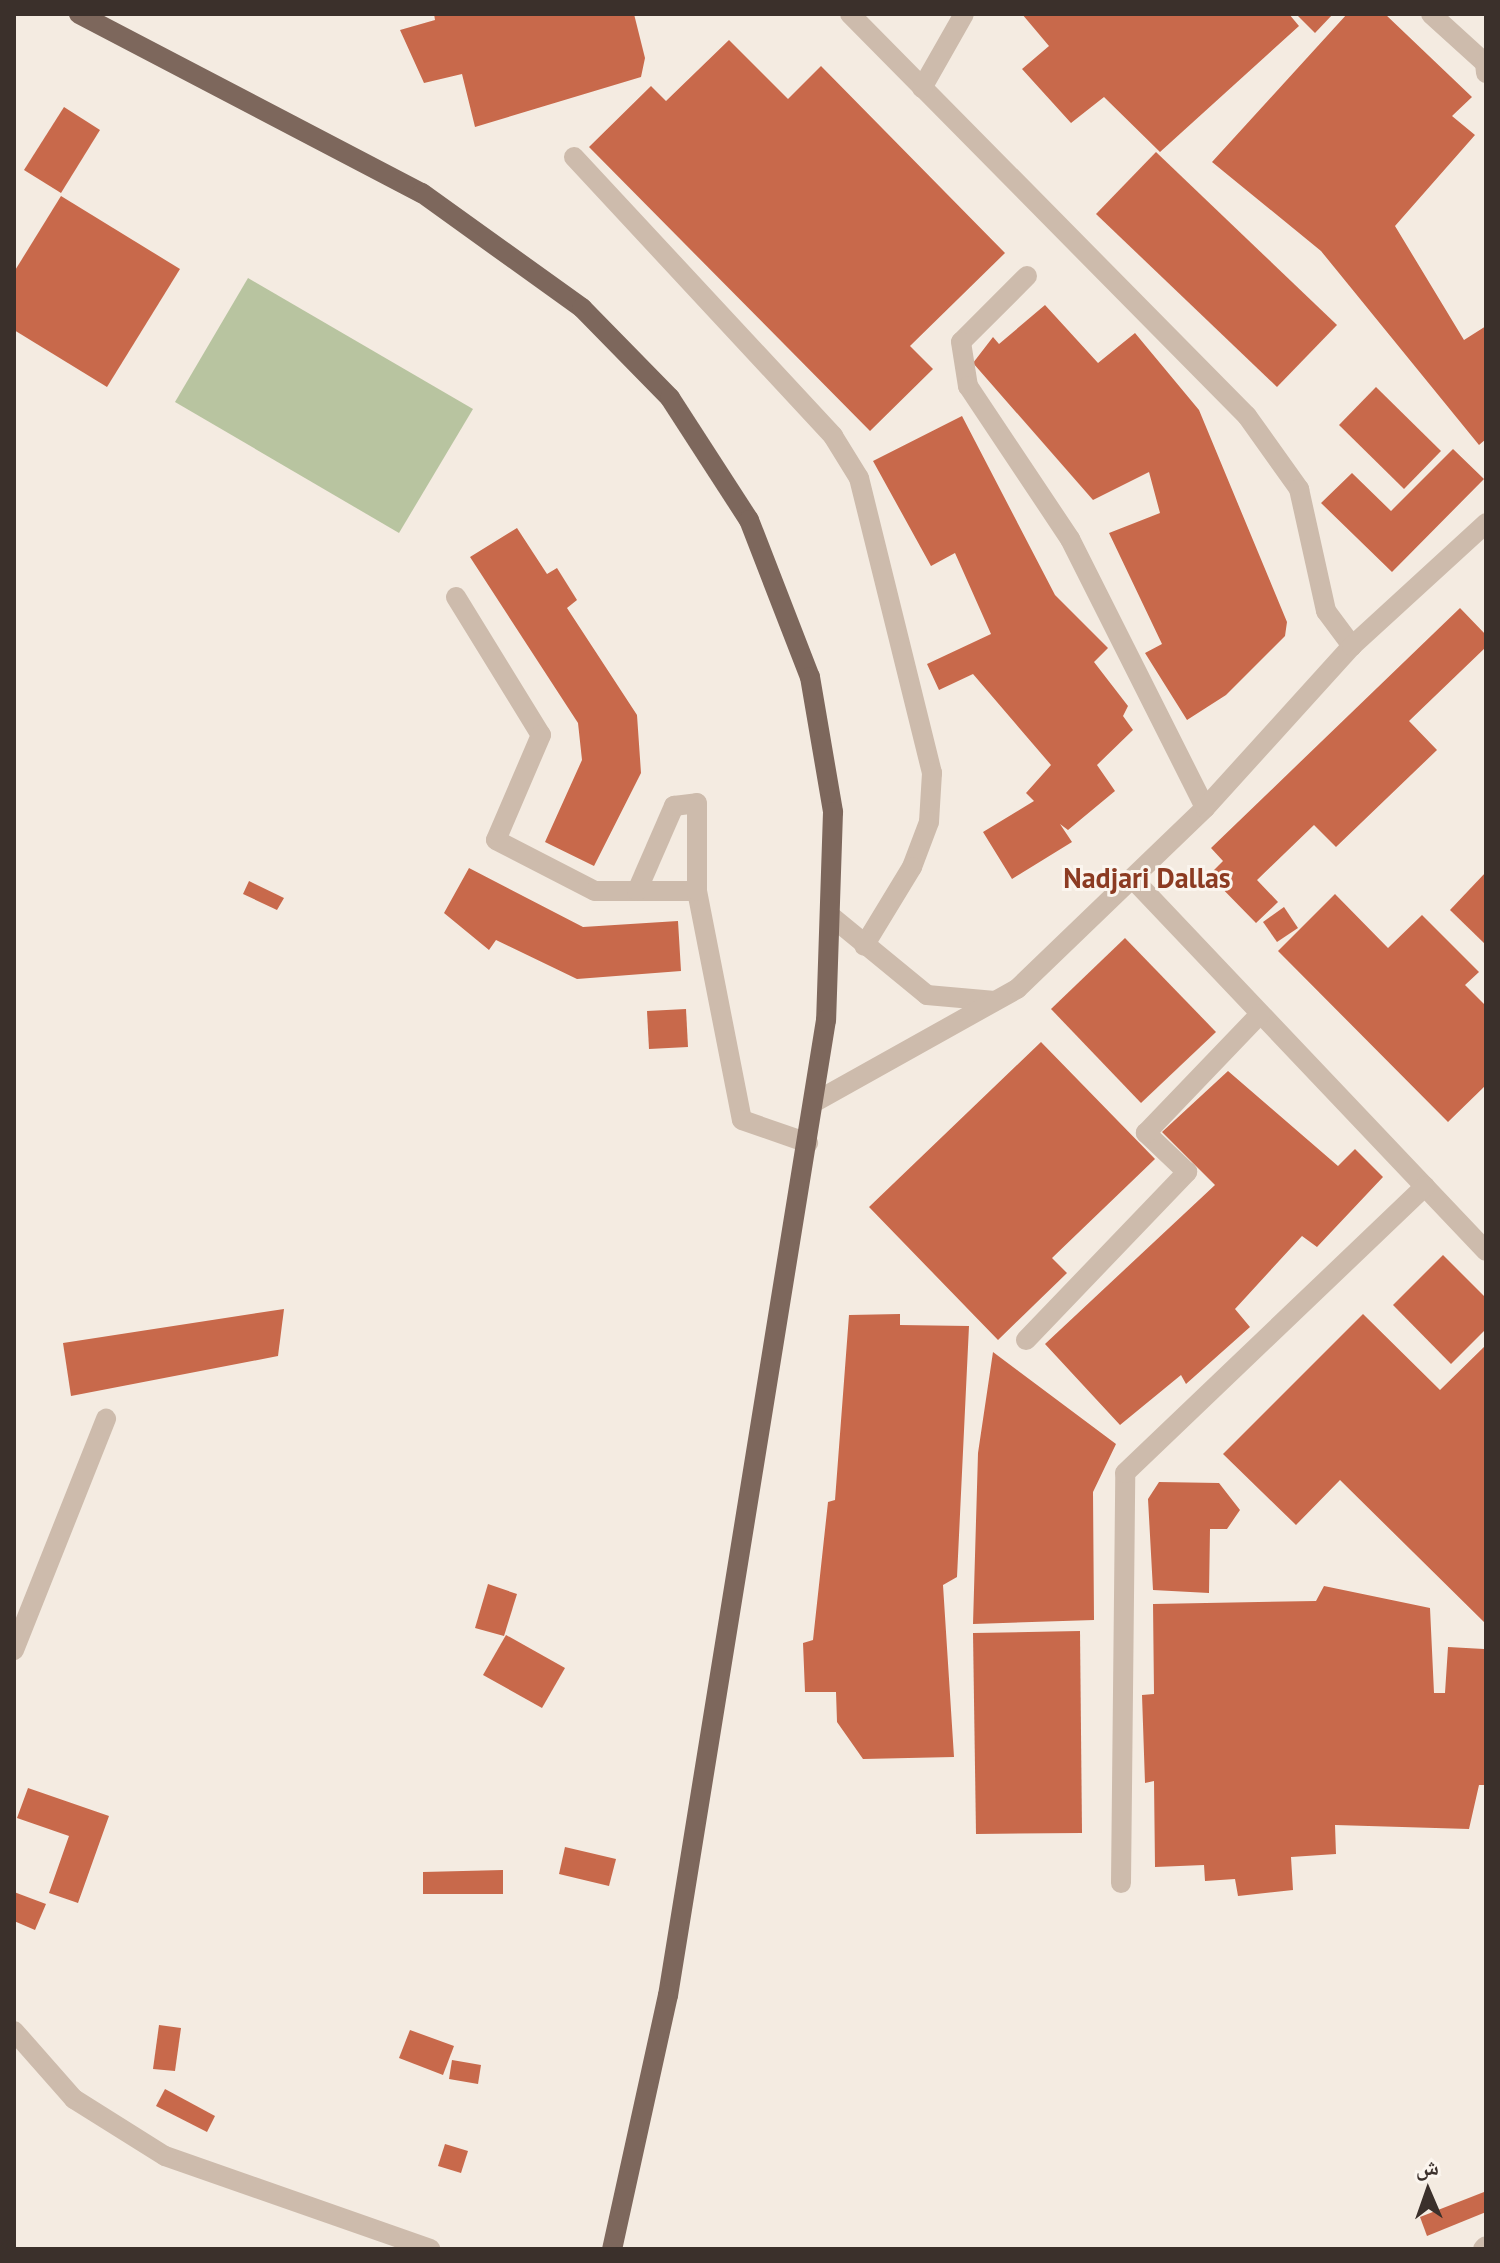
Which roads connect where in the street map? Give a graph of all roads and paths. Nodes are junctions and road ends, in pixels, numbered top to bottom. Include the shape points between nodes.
1 (79, 14) edge
2 (850, 14) edge
3 (964, 14) edge
4 (1431, 14) edge
5 (1486, 73) edge
6 (922, 88) junction
7 (574, 157) dead end
8 (1027, 276) dead end
9 (1486, 523) edge
10 (456, 597) dead end
11 (1352, 646) junction
12 (1205, 808) junction
13 (1133, 879) junction
14 (637, 891) junction
15 (697, 891) junction
16 (832, 917) junction
17 (864, 946) junction
18 (995, 1001) junction
19 (1260, 1014) junction
20 (813, 1103) junction
21 (808, 1143) junction
22 (1425, 1186) junction
23 (1486, 1251) edge
24 (1026, 1340) dead end
25 (106, 1419) dead end
26 (14, 1650) edge
27 (1121, 1883) dead end
28 (14, 2031) edge
29 (14, 2056) edge
30 (40, 2067) junction
31 (430, 2249) edge
32 (612, 2249) edge

1 - 16 main road via 351,153 492,238 582,308 670,398 749,520 810,677 833,812
2 - 6 street
3 - 6 street
4 - 5 street via 1485,63
6 - 11 street via 1247,416 1299,489 1326,611
7 - 17 street via 833,436 859,478 932,773 929,822 912,867
8 - 12 street via 961,342 968,386 1070,539
9 - 11 street
10 - 14 street via 541,735 496,840 595,891
11 - 12 street
12 - 13 street
13 - 18 street
13 - 19 street
14 - 15 street
14 - 15 street via 674,806 697,803
15 - 21 street via 742,1120
16 - 17 street
16 - 20 main road
17 - 18 street via 927,995
18 - 20 street
19 - 22 street
19 - 24 street via 1146,1133 1187,1172
20 - 21 main road
21 - 32 main road via 668,1995
22 - 23 street
22 - 27 street via 1125,1473
25 - 26 street
28 - 30 street
29 - 30 street
30 - 31 street via 74,2099 165,2156

